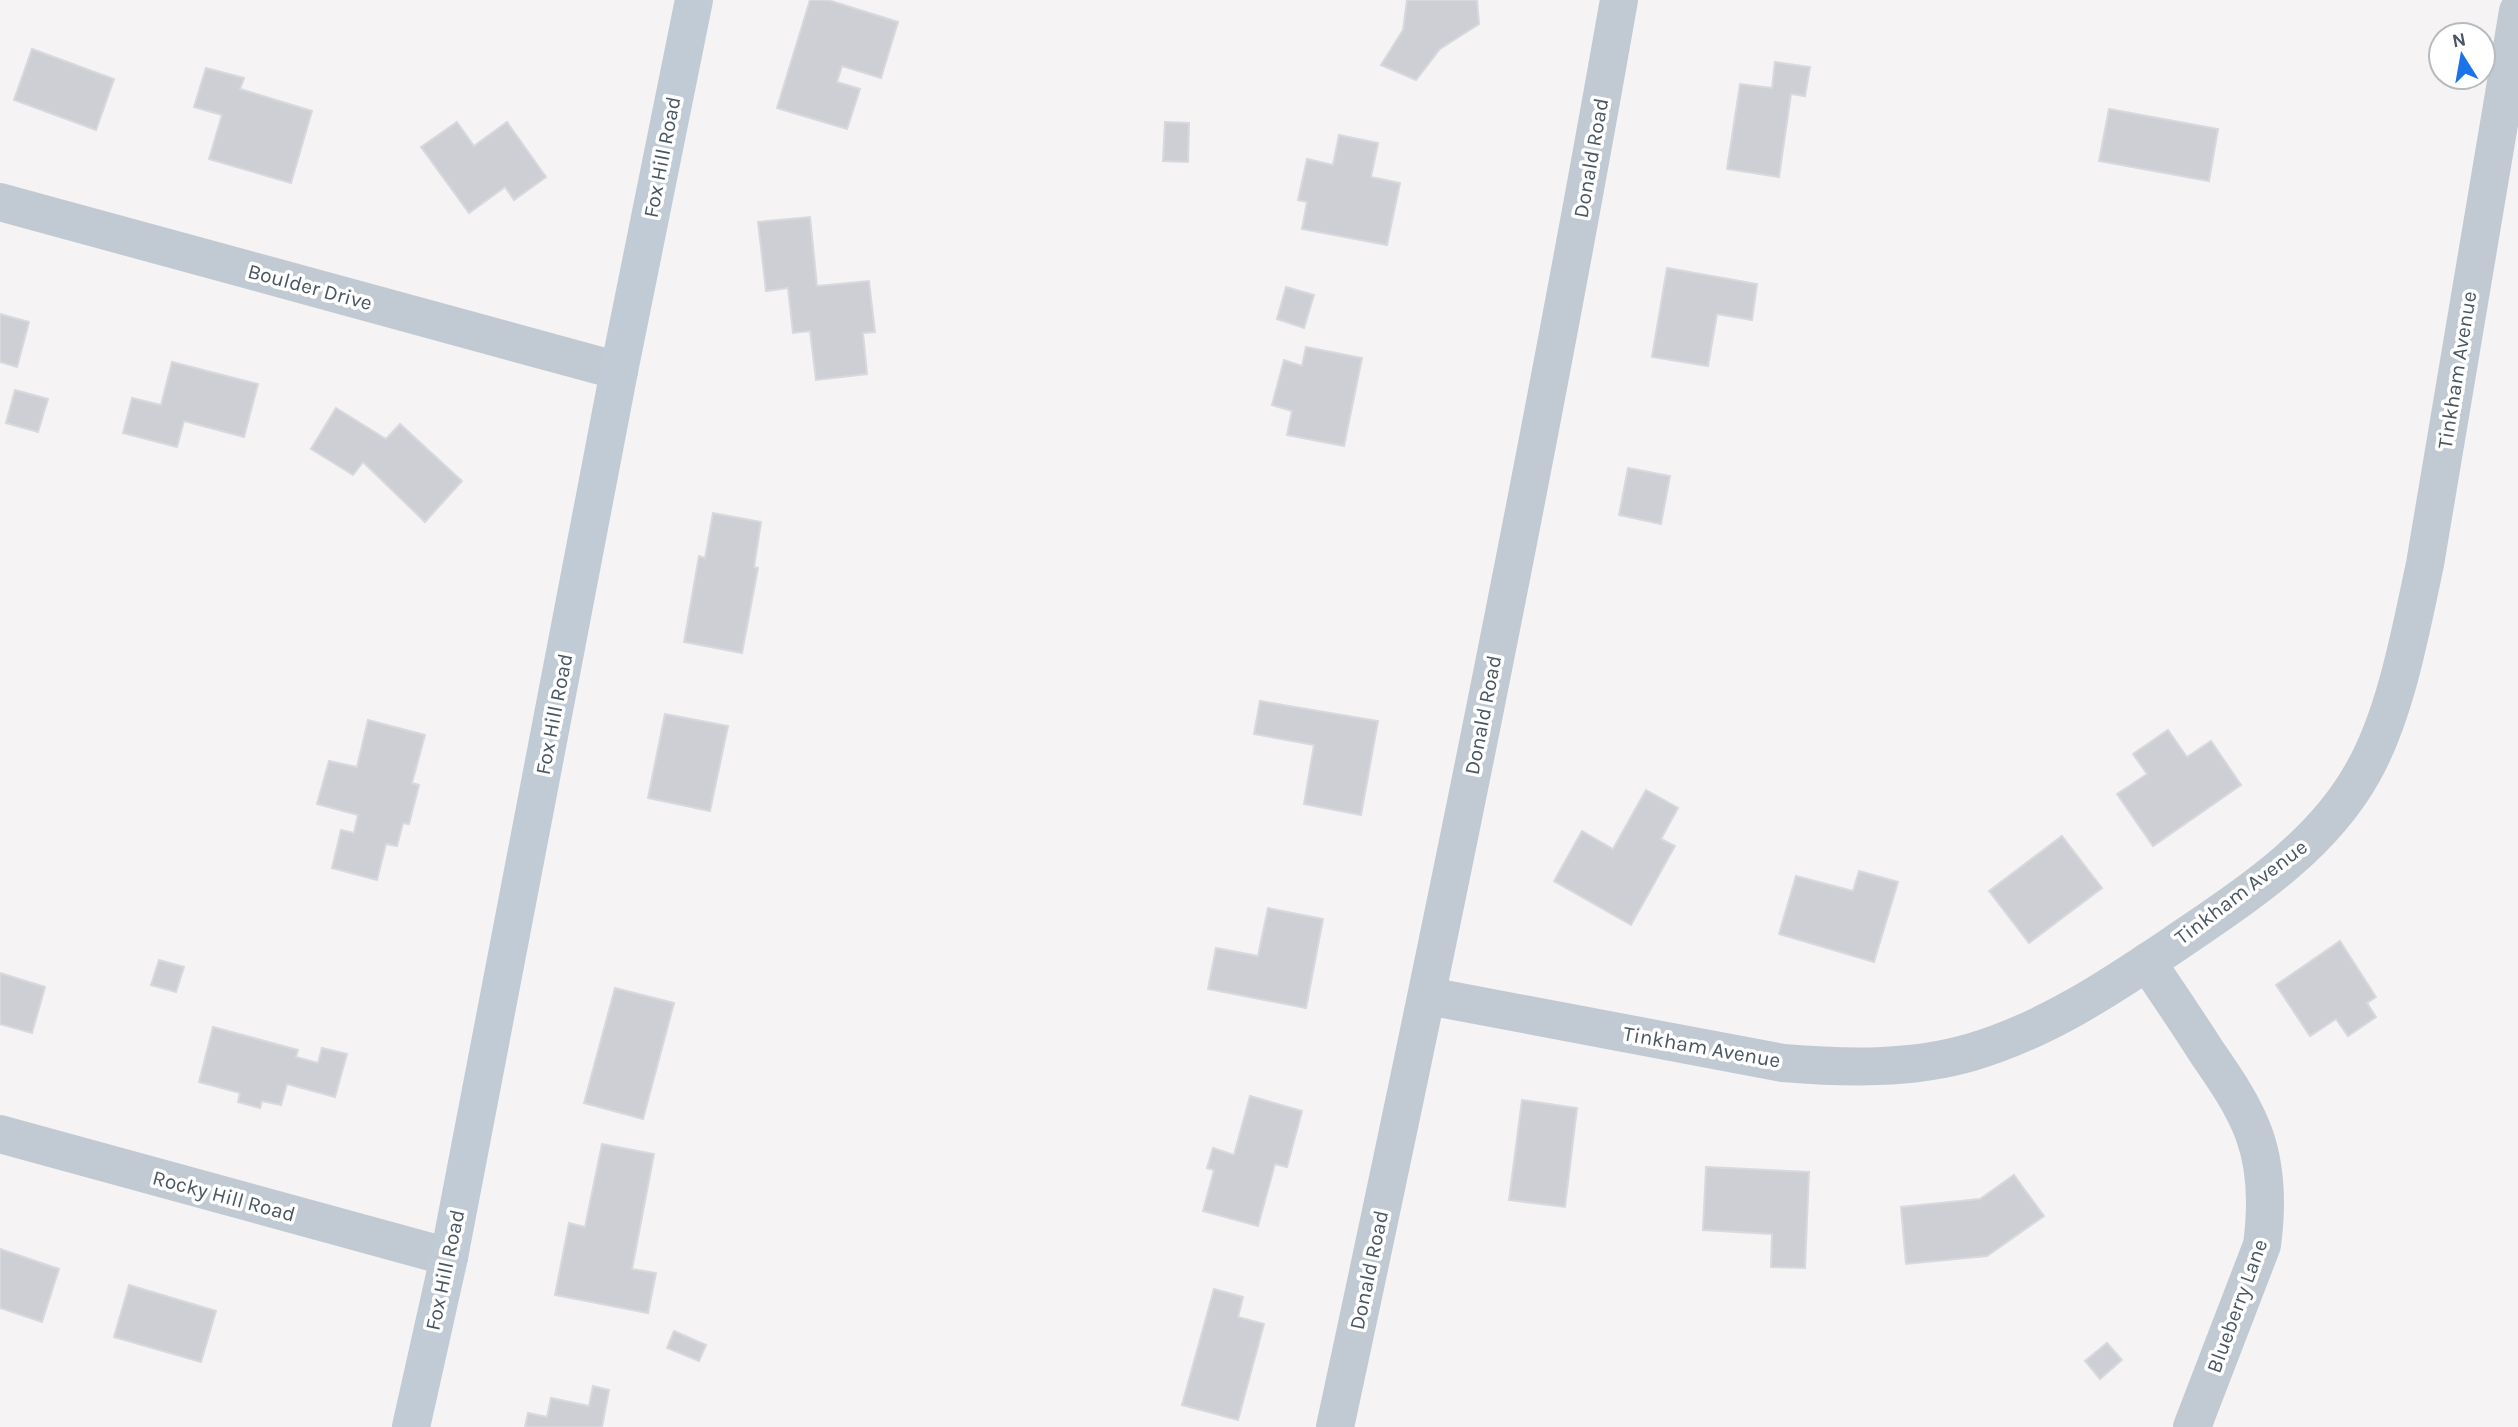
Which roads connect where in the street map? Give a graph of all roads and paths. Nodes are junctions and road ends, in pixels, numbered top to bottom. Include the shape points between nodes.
1 (694, 0) edge
2 (1619, 0) edge
3 (2518, 12) edge
4 (0, 202) edge
5 (619, 370) junction
6 (2147, 962) junction
7 (1428, 996) junction
8 (0, 1134) edge
9 (449, 1257) junction
10 (411, 1427) edge
11 (1335, 1427) edge
12 (2192, 1427) edge

1 - 5 street, Fox Hill Road
2 - 7 street, Donald Road
3 - 6 street, Tinkham Avenue via 2425,564 2406,649 2375,749 2347,798 2295,856
4 - 5 street, Boulder Drive
5 - 9 street, Fox Hill Road
6 - 7 street, Tinkham Avenue via 2059,1018 2014,1038 1970,1053 1898,1065 1783,1063
6 - 12 street, Blueberry Lane via 2246,1114 2264,1177 2262,1245
7 - 11 street, Donald Road
8 - 9 street, Rocky Hill Road
9 - 10 street, Fox Hill Road

